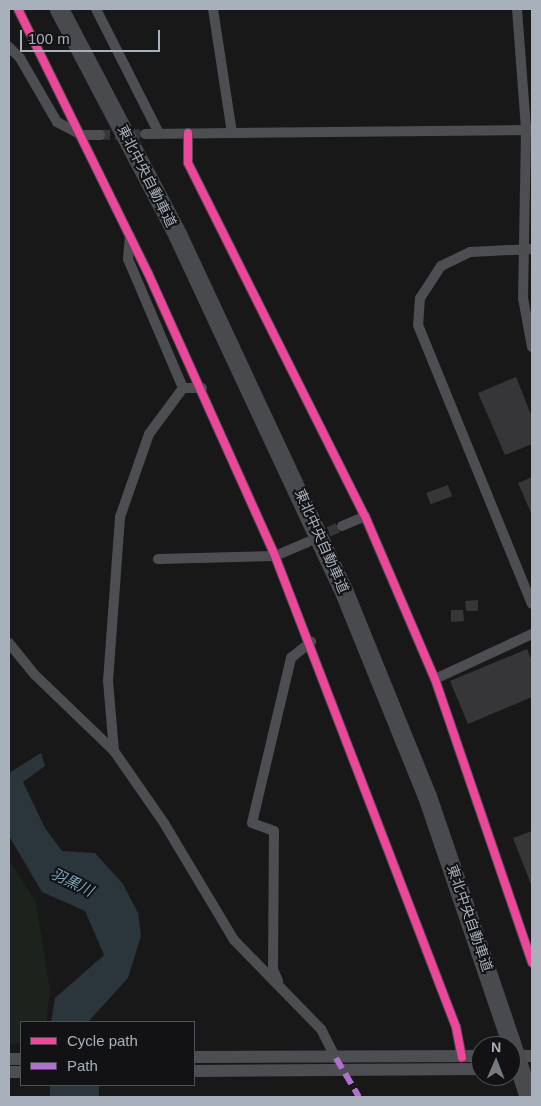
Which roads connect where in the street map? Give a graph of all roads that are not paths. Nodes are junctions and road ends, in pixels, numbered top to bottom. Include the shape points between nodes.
1 (18, 9) edge
2 (59, 9) edge
3 (71, 9) edge
4 (96, 9) edge
5 (213, 9) edge
6 (517, 9) edge
7 (9, 47) edge
8 (529, 130) edge
9 (232, 132) junction
10 (159, 133) junction
11 (188, 133) junction
12 (145, 134) tunnel mouth
13 (81, 135) junction
14 (100, 135) tunnel mouth
15 (130, 236) junction
16 (521, 249) junction
17 (532, 249) edge
18 (532, 347) edge
19 (183, 388) junction
20 (202, 388) junction
21 (365, 516) junction
22 (342, 526) tunnel mouth
23 (308, 542) tunnel mouth
24 (275, 556) junction
25 (158, 559) dead end
26 (532, 604) edge
27 (532, 634) edge
28 (311, 642) junction
29 (9, 643) edge
30 (435, 680) junction
31 (114, 751) junction
32 (532, 962) edge
33 (278, 982) junction
34 (511, 1036) edge
35 (511, 1036) edge
36 (521, 1049) edge
37 (532, 1056) edge
38 (195, 1057) edge
39 (462, 1057) junction
40 (471, 1057) edge
41 (336, 1058) junction
42 (521, 1058) edge
43 (471, 1069) edge
44 (521, 1069) edge
45 (195, 1071) edge
46 (532, 1079) edge
47 (529, 1097) edge

1 - 13 street
2 - 34 highway, 東北中央自動車道 via 182,244 342,587 427,796
3 - 35 highway, 東北中央自動車道 via 294,454 438,802
4 - 10 street
5 - 9 street
6 - 8 street
7 - 13 street via 20,58 57,122
8 - 9 street
8 - 16 street
9 - 11 street
10 - 11 street
10 - 12 street
11 - 21 street via 188,163
13 - 14 street
13 - 15 street
15 - 19 street via 128,259
15 - 20 street
16 - 17 street
16 - 18 street via 523,298
16 - 26 street via 470,252 441,266 420,298 418,325
19 - 20 street
19 - 31 street via 148,434 120,517 108,681
20 - 24 street
21 - 22 street
21 - 30 street
23 - 24 street
24 - 25 street
24 - 28 street
27 - 30 street
28 - 33 street via 290,658 252,823 274,832 273,969
28 - 39 street via 456,1028
29 - 31 street via 34,674
30 - 32 street
31 - 33 street via 164,823 234,940 251,962
33 - 41 street via 321,1029
36 - 37 street
38 - 41 street
39 - 40 street
39 - 41 street
42 - 46 highway, 東北中央自動車道
43 - 45 street
44 - 47 highway, 東北中央自動車道, bridge

